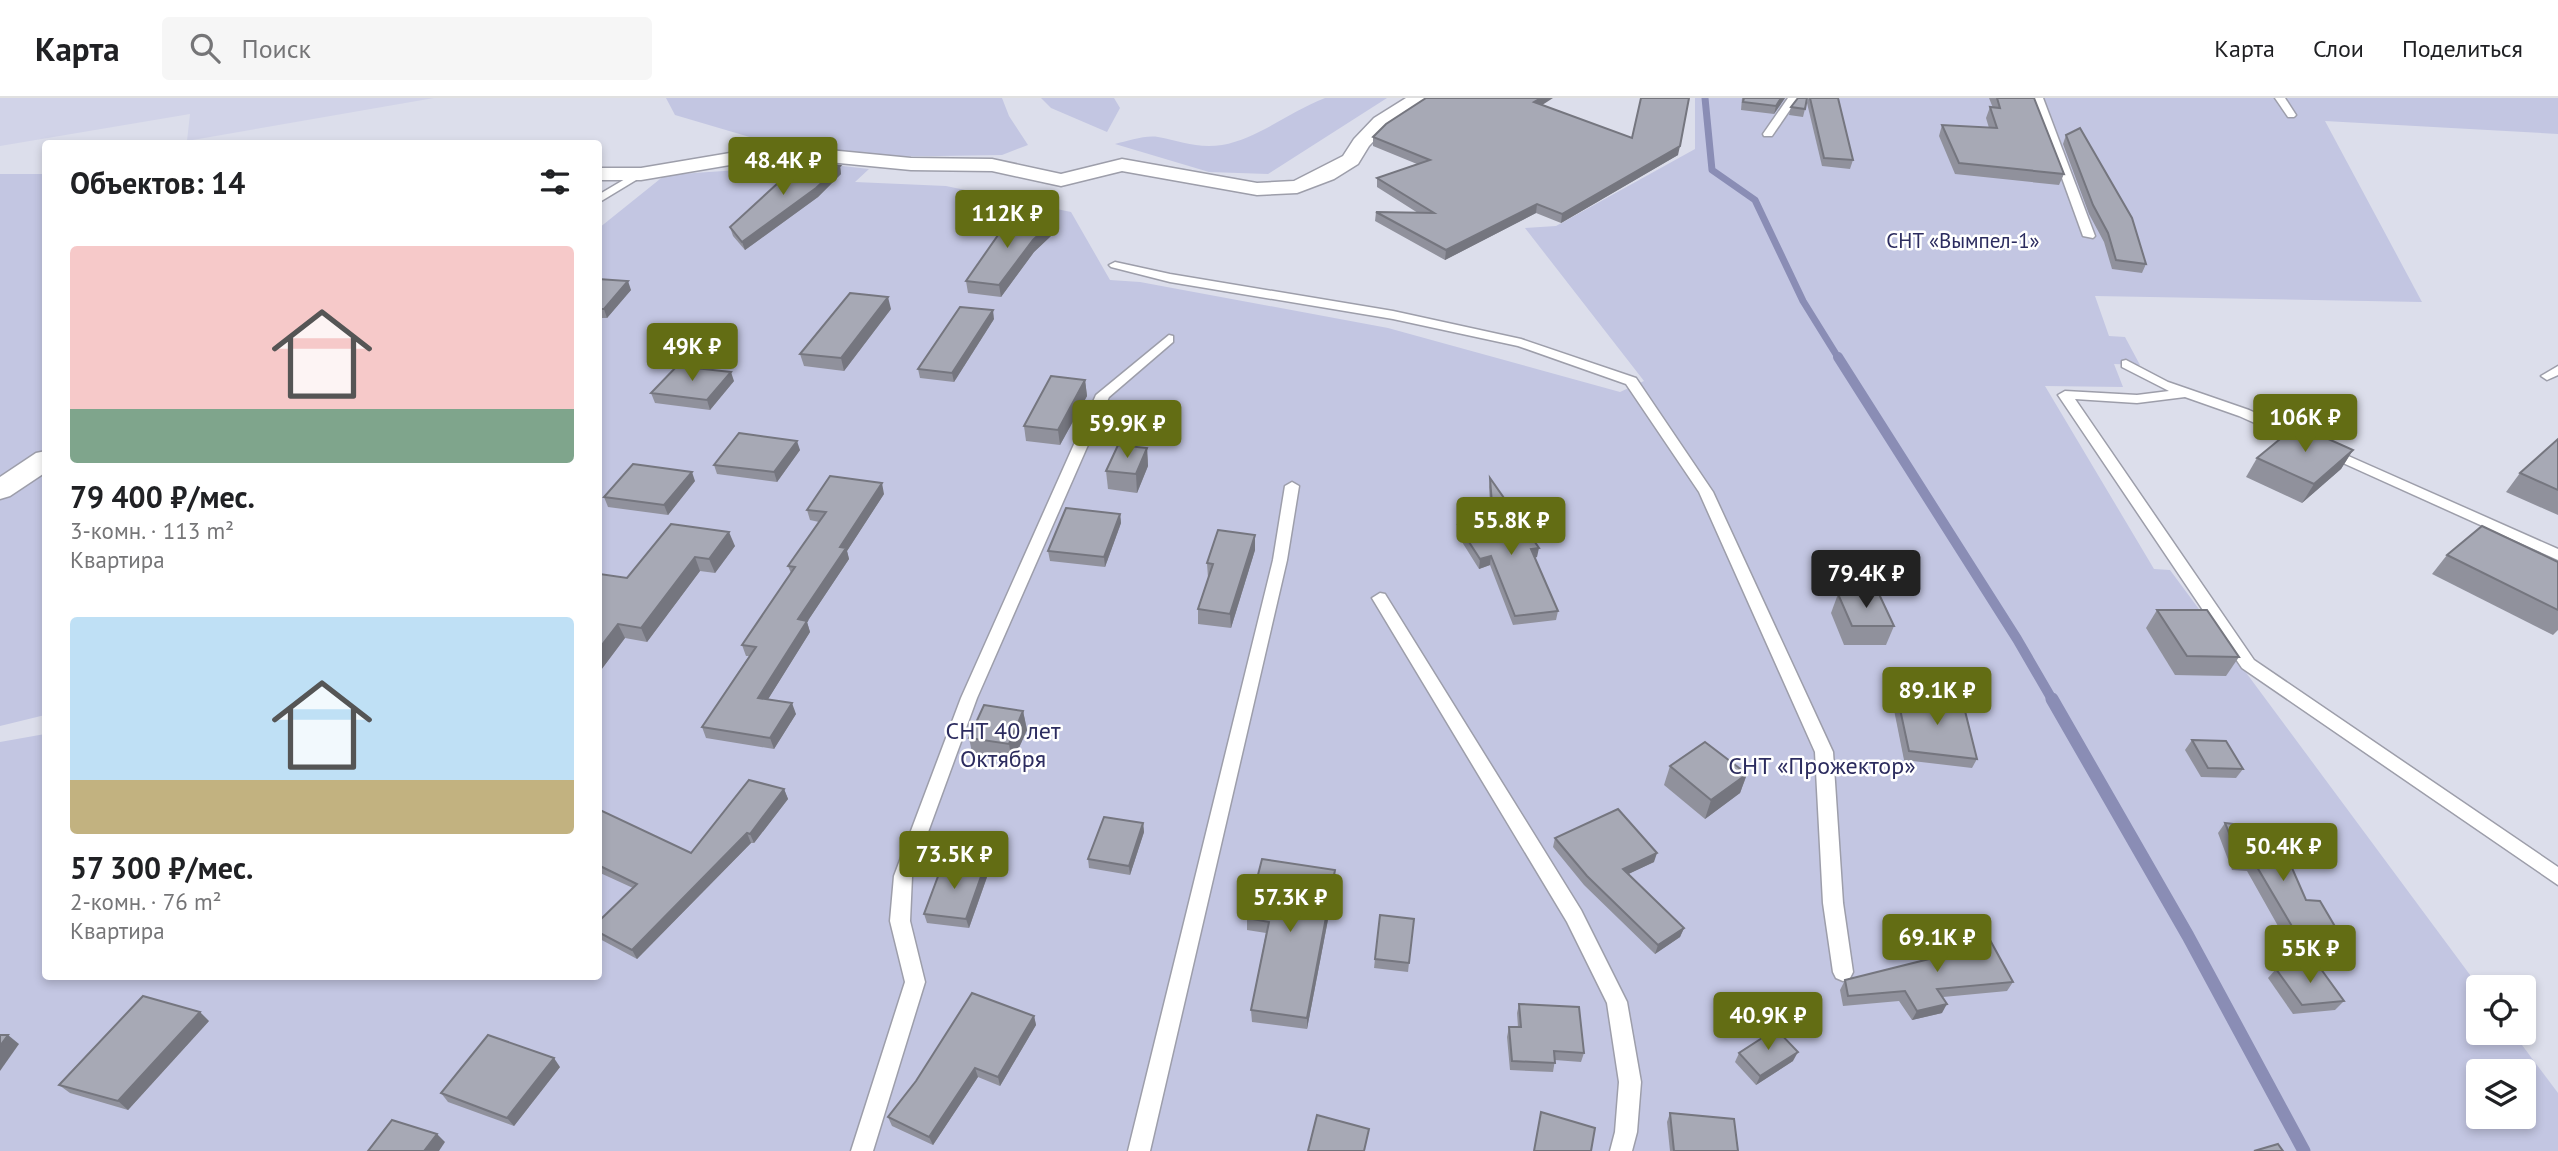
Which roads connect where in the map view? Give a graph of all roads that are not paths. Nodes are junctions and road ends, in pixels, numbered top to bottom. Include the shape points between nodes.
1 (1419, 98) edge
2 (1793, 98) edge
3 (2038, 98) edge
4 (2280, 98) edge
5 (2291, 115) dead end
6 (1768, 134) dead end
7 (602, 174) edge
8 (641, 174) junction
9 (602, 198) edge
10 (2089, 236) dead end
11 (1115, 265) dead end
12 (1169, 339) dead end
13 (2126, 364) dead end
14 (2558, 370) edge
15 (2558, 380) edge
16 (2187, 393) junction
17 (42, 462) edge
18 (1292, 486) dead end
19 (0, 490) edge
20 (2558, 555) edge
21 (1380, 598) dead end
22 (2558, 877) edge
23 (1843, 972) dead end
24 (862, 1151) edge
25 (1139, 1151) edge
26 (1620, 1151) edge

1 - 8 street via 1381,122 1351,160 1297,187 1257,189 1122,165 1061,180 992,165 911,164 777,152
2 - 6 lane
3 - 10 lane
4 - 5 lane
7 - 8 street
8 - 9 lane
11 - 23 lane via 1521,342 1631,381 1706,492 1824,752 1833,903
12 - 24 lane via 1104,395 969,698 903,876 900,921 915,982
13 - 16 lane
14 - 15 lane via 2547,376
16 - 20 lane via 2244,413
16 - 22 lane via 2137,399 2065,395 2248,664
17 - 19 street
18 - 25 lane via 1280,560
21 - 26 lane via 1574,916 1617,1002 1630,1082

